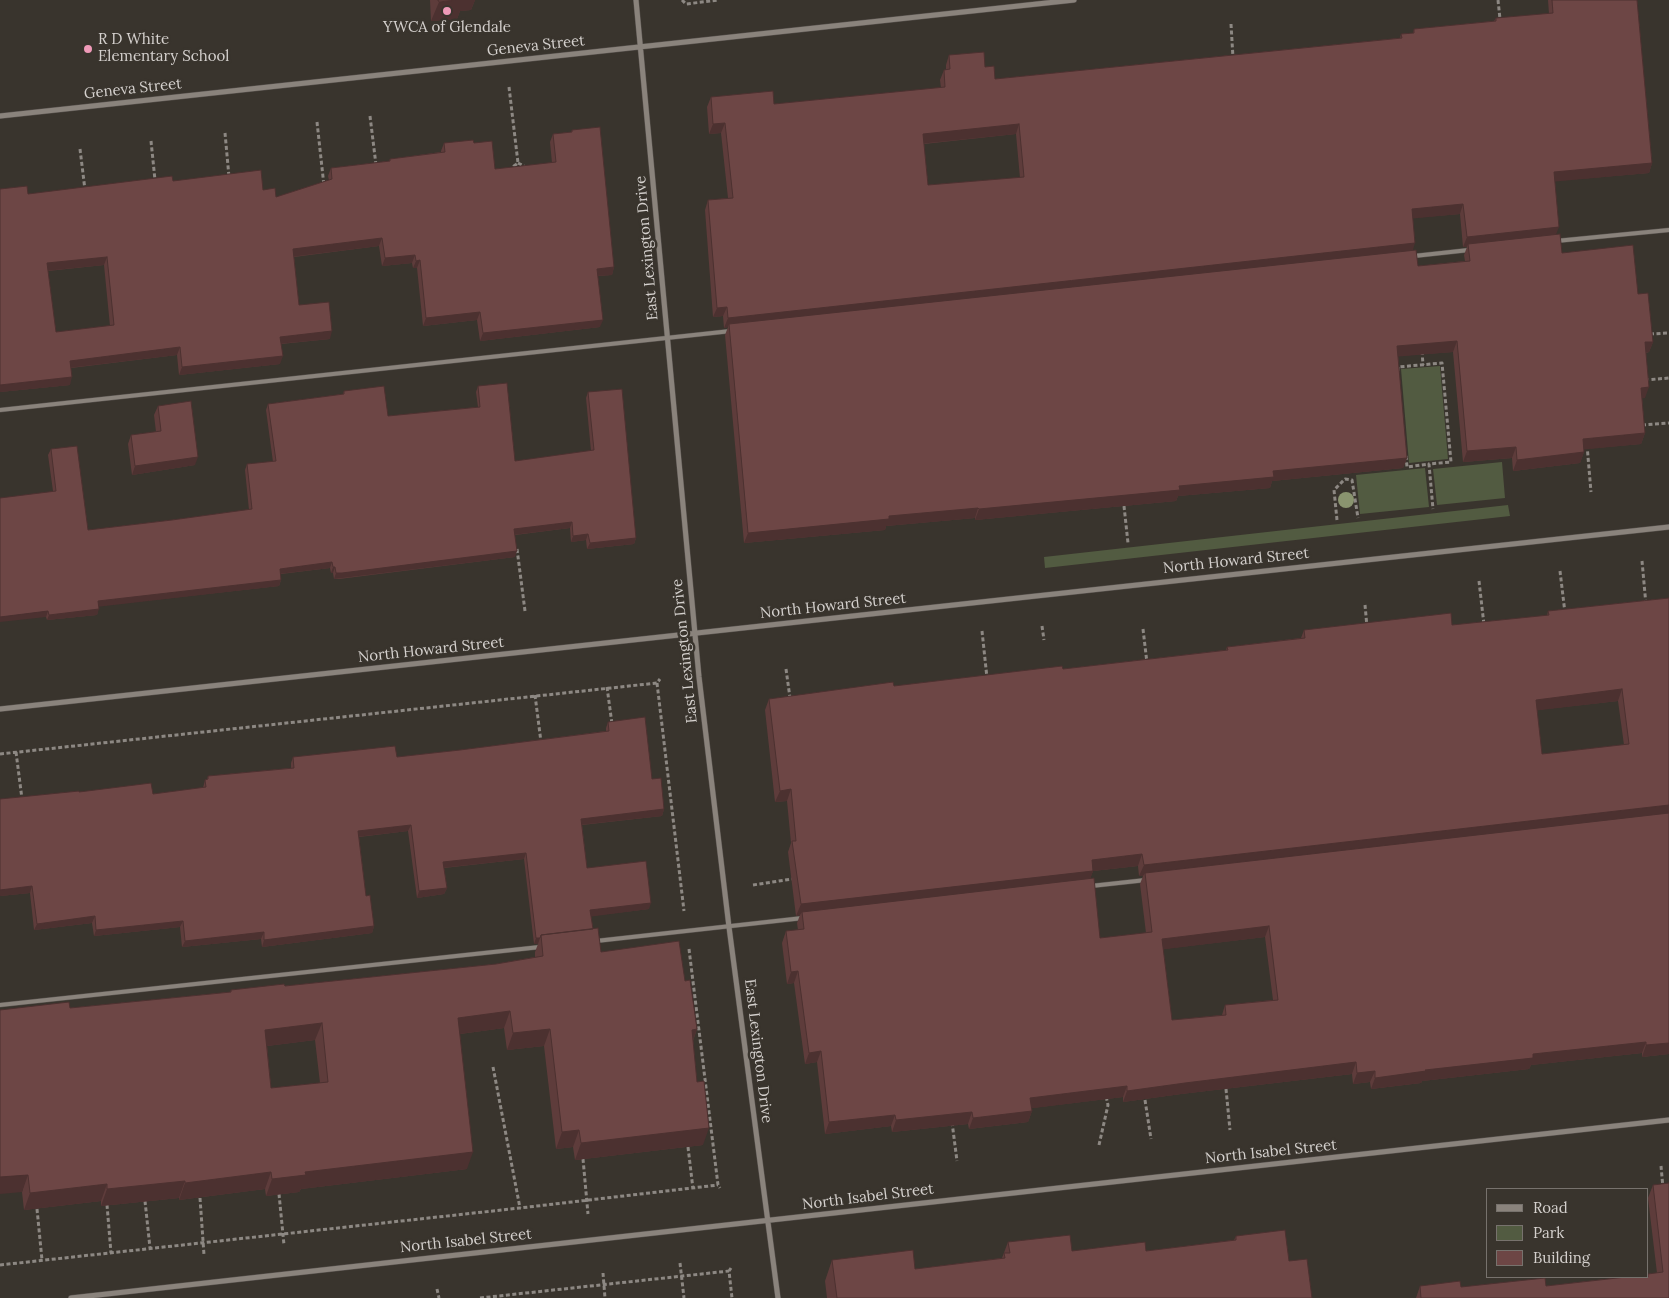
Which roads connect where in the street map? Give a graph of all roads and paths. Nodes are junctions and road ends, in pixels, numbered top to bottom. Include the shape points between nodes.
1 (636, 0) edge
2 (682, 0) edge
3 (719, 0) edge
4 (1074, 0) edge
5 (1498, 0) edge
6 (1231, 24) dead end
7 (1501, 27) edge
8 (640, 47) junction
9 (1234, 65) edge
10 (509, 88) dead end
11 (0, 116) edge
12 (370, 116) dead end
13 (316, 122) dead end
14 (225, 133) dead end
15 (151, 141) dead end
16 (80, 149) dead end
17 (518, 163) junction
18 (514, 173) edge
19 (524, 173) edge
20 (377, 174) edge
21 (230, 181) edge
22 (156, 182) edge
23 (324, 188) edge
24 (85, 194) edge
25 (1669, 230) edge
26 (1555, 241) edge
27 (1476, 250) edge
28 (1407, 257) edge
29 (738, 330) edge
30 (1669, 333) edge
31 (1648, 335) edge
32 (668, 338) junction
33 (1421, 346) edge
34 (1423, 365) junction
35 (1398, 377) edge
36 (1669, 378) edge
37 (1644, 380) edge
38 (0, 410) edge
39 (1669, 423) edge
40 (1640, 426) edge
41 (1586, 443) edge
42 (1405, 447) edge
43 (1429, 464) junction
44 (1591, 492) dead end
45 (1124, 506) edge
46 (1433, 509) dead end
47 (1358, 518) dead end
48 (1336, 520) dead end
49 (1669, 527) edge
50 (1128, 543) dead end
51 (516, 544) edge
52 (1642, 561) dead end
53 (1560, 571) dead end
54 (1479, 580) dead end
55 (1365, 605) dead end
56 (525, 611) dead end
57 (1647, 612) edge
58 (1566, 620) edge
59 (1042, 626) dead end
60 (1142, 629) dead end
61 (982, 631) dead end
62 (1368, 632) edge
63 (1485, 633) edge
64 (694, 634) junction
65 (1044, 640) dead end
66 (786, 669) dead end
67 (1148, 670) edge
68 (660, 679) dead end
69 (988, 684) edge
70 (607, 687) junction
71 (535, 695) junction
72 (791, 707) edge
73 (0, 709) edge
74 (612, 727) edge
75 (542, 746) edge
76 (16, 752) junction
77 (0, 754) edge
78 (22, 806) edge
79 (792, 879) dead end
80 (1150, 879) edge
81 (753, 885) dead end
82 (1088, 886) edge
83 (811, 918) edge
84 (729, 927) junction
85 (588, 942) edge
86 (549, 946) edge
87 (0, 1005) edge
88 (493, 1067) dead end
89 (1226, 1089) edge
90 (1106, 1095) edge
91 (1145, 1100) edge
92 (1669, 1120) edge
93 (952, 1121) edge
94 (1230, 1130) dead end
95 (1151, 1139) dead end
96 (1099, 1145) dead end
97 (688, 1147) edge
98 (583, 1159) edge
99 (957, 1161) dead end
100 (1661, 1166) dead end
101 (720, 1188) dead end
102 (693, 1189) junction
103 (279, 1194) edge
104 (1664, 1196) edge
105 (200, 1198) edge
106 (145, 1201) edge
107 (587, 1201) junction
108 (107, 1205) edge
109 (520, 1208) junction
110 (37, 1209) edge
111 (588, 1214) dead end
112 (767, 1220) junction
113 (283, 1234) junction
114 (203, 1243) junction
115 (284, 1245) dead end
116 (150, 1248) junction
117 (111, 1253) junction
118 (204, 1255) dead end
119 (42, 1260) junction
120 (680, 1263) dead end
121 (0, 1264) edge
122 (603, 1273) dead end
123 (681, 1276) junction
124 (604, 1285) junction
125 (438, 1289) dead end
126 (71, 1298) edge
127 (439, 1298) edge
128 (480, 1298) edge
129 (605, 1298) edge
130 (684, 1298) edge
131 (732, 1298) edge
132 (778, 1298) edge

1 - 8 street, East Lexington Drive
2 - 3 path via 686,4
4 - 8 street, Geneva Street
5 - 7 path
6 - 9 path
8 - 11 street, Geneva Street
8 - 32 street, East Lexington Drive
10 - 17 path
12 - 20 path
13 - 23 path
14 - 21 path
15 - 22 path
16 - 24 path
17 - 18 path via 513,167
17 - 19 path via 524,166
25 - 26 lane
27 - 28 lane
29 - 32 lane
30 - 31 path
32 - 38 lane
32 - 64 street, East Lexington Drive
33 - 34 path
34 - 35 path via 1398,368
34 - 43 path via 1442,363 1451,462
36 - 37 path
39 - 40 path
41 - 44 path
42 - 43 path via 1407,467
43 - 46 path
45 - 50 path
47 - 48 path via 1352,480 1345,479 1334,490
49 - 64 street, North Howard Street
51 - 56 path
52 - 57 path
53 - 58 path
54 - 63 path
55 - 62 path
59 - 65 path
60 - 67 path
61 - 69 path
64 - 73 street, North Howard Street
64 - 84 street, East Lexington Drive
66 - 72 path
68 - 70 path via 657,683
70 - 71 path
70 - 74 path
71 - 75 path
71 - 76 path
76 - 77 path
76 - 78 path
79 - 81 path
80 - 82 lane
83 - 84 lane
84 - 85 lane
84 - 112 street, East Lexington Drive
86 - 87 lane
88 - 109 path
89 - 94 path
90 - 96 path via 1108,1105
91 - 95 path
92 - 112 street, North Isabel Street
93 - 99 path
97 - 102 path
98 - 107 path
100 - 104 path
101 - 102 path via 718,1185
102 - 107 path
103 - 113 path
105 - 114 path
106 - 116 path
107 - 109 path
107 - 111 path
108 - 117 path
109 - 113 path
110 - 119 path
112 - 126 street, North Isabel Street
112 - 132 street, East Lexington Drive
113 - 114 path
113 - 115 path
114 - 116 path
114 - 118 path
116 - 117 path
117 - 119 path
119 - 121 path
120 - 123 path
122 - 124 path
123 - 124 path
123 - 130 path
123 - 131 path via 730,1270
124 - 128 path
124 - 129 path
125 - 127 path

